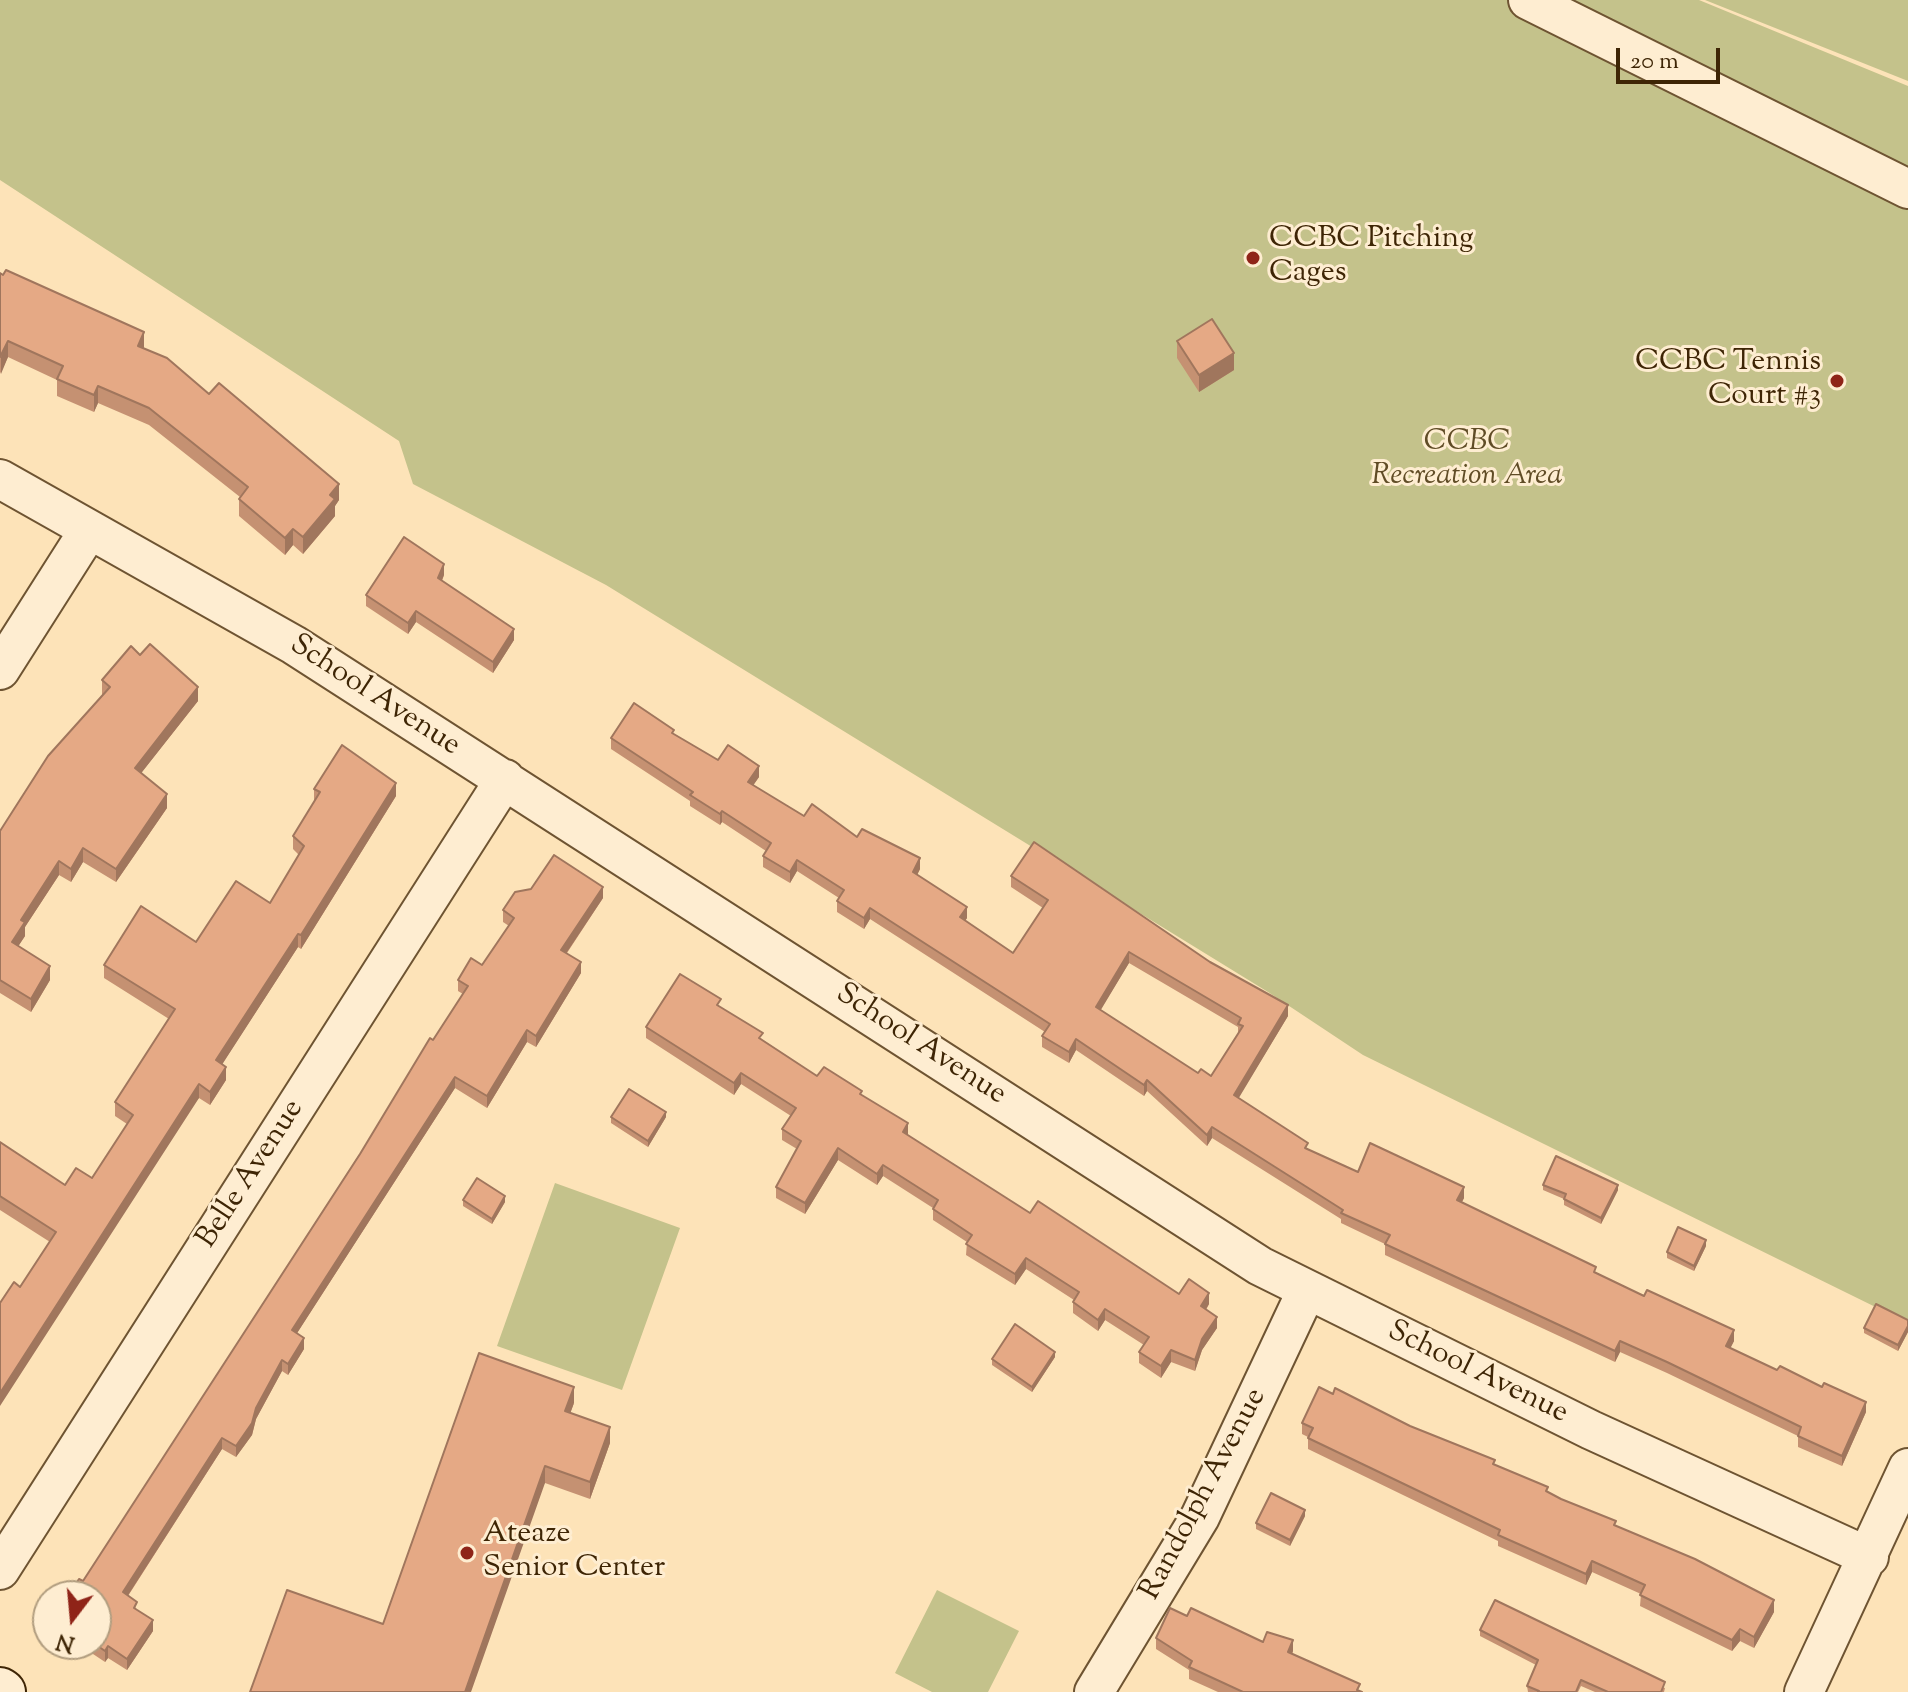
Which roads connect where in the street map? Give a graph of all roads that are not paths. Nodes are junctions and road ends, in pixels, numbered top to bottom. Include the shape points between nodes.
1 (1528, 0) edge
2 (1908, 189) edge
3 (0, 479) edge
4 (89, 530) junction
5 (0, 670) edge
6 (505, 779) junction
7 (1306, 1292) junction
8 (1908, 1468) edge
9 (1869, 1557) junction
10 (0, 1570) edge
11 (1094, 1692) edge
12 (1804, 1692) edge

1 - 2 street
3 - 4 street, School Avenue
4 - 5 street
4 - 6 street, School Avenue via 247,616
6 - 7 street, School Avenue
6 - 10 street, Belle Avenue
7 - 9 street, School Avenue
7 - 11 street, Randolph Avenue via 1200,1517
8 - 9 street
9 - 12 street

